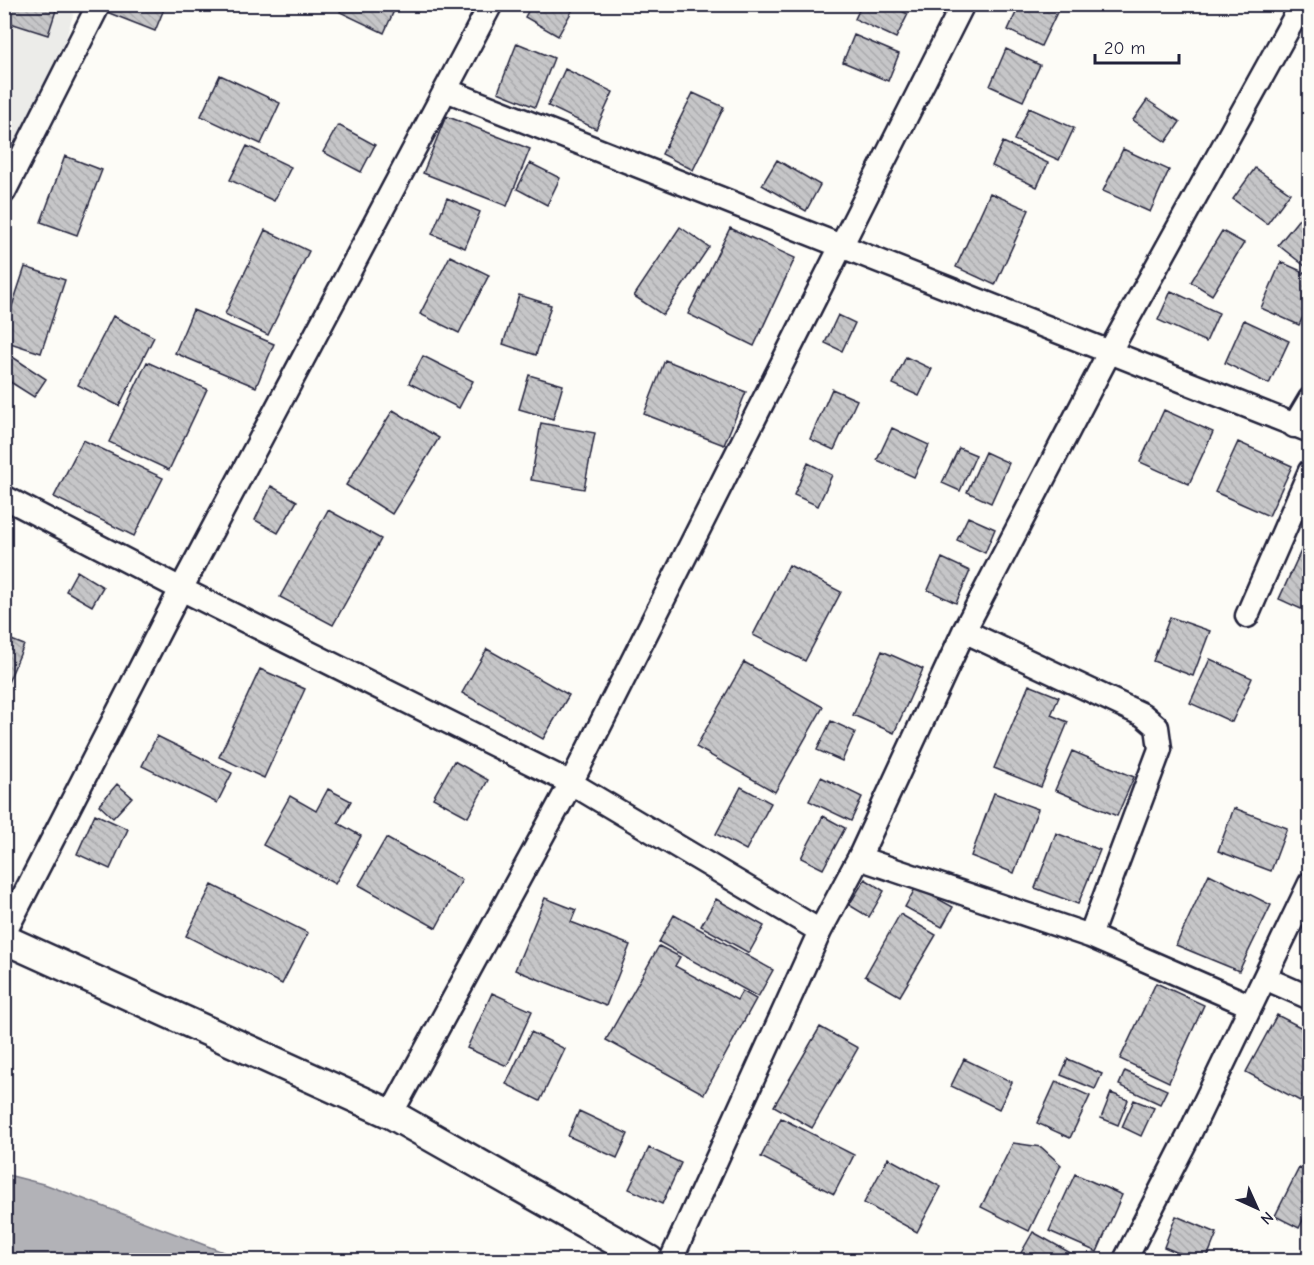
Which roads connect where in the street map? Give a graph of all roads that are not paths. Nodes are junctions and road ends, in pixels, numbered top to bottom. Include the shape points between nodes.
1 (99, 4) edge
2 (491, 4) edge
3 (963, 4) edge
4 (1302, 4) edge
5 (446, 90) junction
6 (4, 192) edge
7 (840, 246) junction
8 (1110, 351) junction
9 (1310, 399) edge
10 (1302, 428) edge
11 (1310, 471) edge
12 (4, 497) edge
13 (181, 588) junction
14 (1247, 615) dead end
15 (964, 631) junction
16 (571, 783) junction
17 (859, 858) junction
18 (1310, 883) edge
19 (820, 931) junction
20 (4, 934) edge
21 (1089, 936) junction
22 (4, 939) edge
23 (1265, 978) junction
24 (1310, 998) edge
25 (1250, 1005) junction
26 (391, 1114) junction
27 (649, 1260) edge
28 (671, 1260) edge
29 (1125, 1260) edge

1 - 6 street
2 - 5 street
3 - 7 street
4 - 8 street
5 - 7 street
5 - 13 street
7 - 8 street
7 - 16 street
8 - 10 street
8 - 15 street
9 - 10 street
11 - 14 street
12 - 13 street
13 - 16 street
13 - 20 street
15 - 17 street
15 - 21 street via 1143,715 1156,727 1160,749
16 - 19 street
16 - 26 street
17 - 19 street
17 - 21 street
18 - 23 street
19 - 28 street
21 - 25 street
22 - 26 street
23 - 24 street
23 - 25 street
25 - 29 street
26 - 27 street

